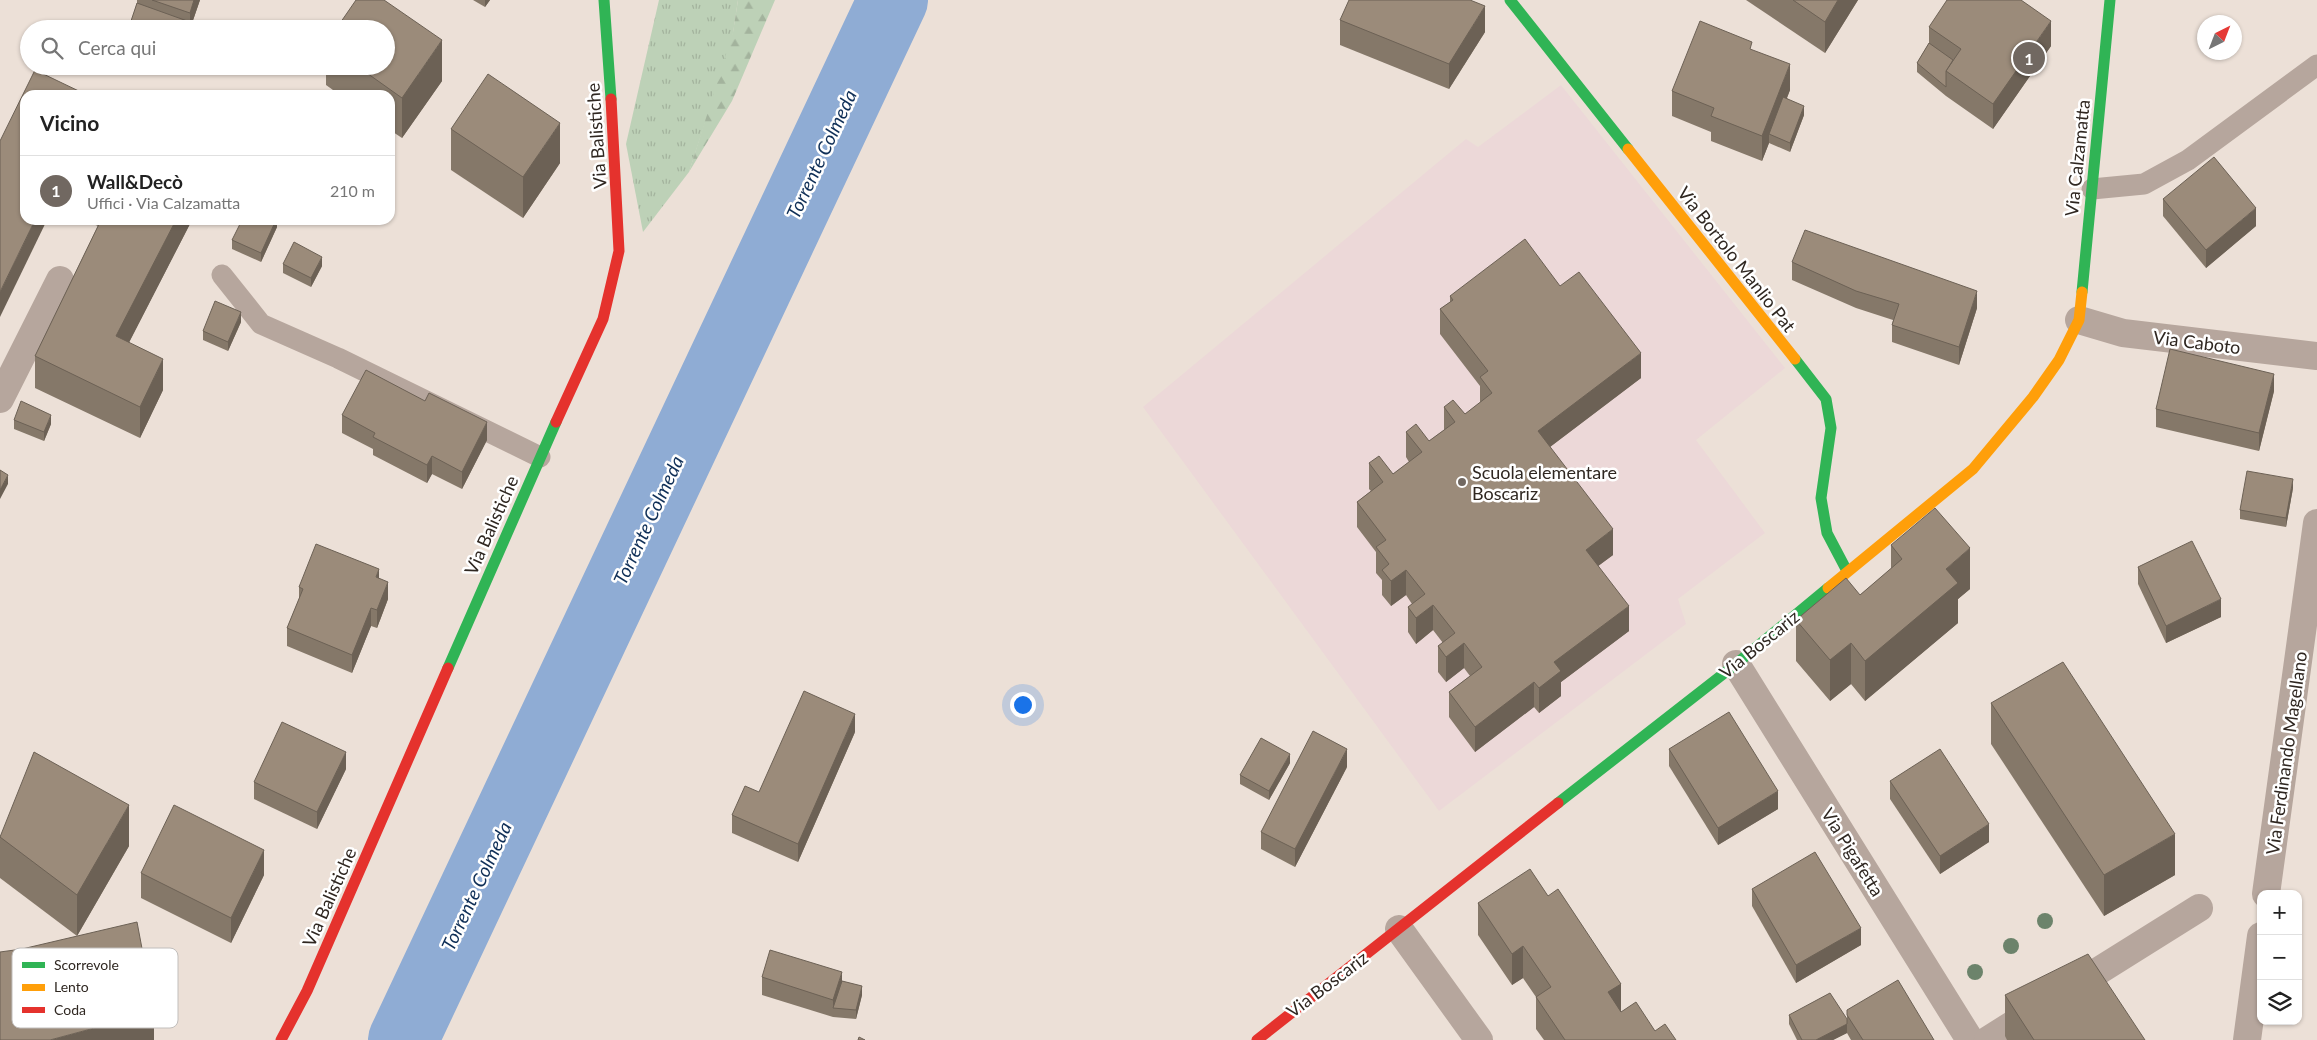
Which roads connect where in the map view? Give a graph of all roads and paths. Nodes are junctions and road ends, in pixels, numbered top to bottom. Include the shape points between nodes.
1 (604, 0) edge
2 (1510, 0) edge
3 (2110, 0) edge
4 (2317, 65) edge
5 (2092, 189) junction
6 (222, 275) dead end
7 (60, 280) dead end
8 (2079, 320) junction
9 (2317, 356) edge
10 (0, 399) edge
11 (540, 457) junction
12 (2317, 523) edge
13 (1847, 572) junction
14 (1736, 664) junction
15 (2267, 890) edge
16 (2199, 908) dead end
17 (1398, 929) junction
18 (2257, 966) edge
19 (1268, 1036) edge
20 (281, 1040) edge
21 (1479, 1040) edge
22 (1970, 1040) edge
23 (1988, 1040) edge
24 (2247, 1040) edge

1 - 11 street, Via Balistiche via 620,250 603,319
2 - 13 street, Via Bortolo Manlio Pat via 1826,399 1831,428 1821,498 1827,533
3 - 5 street, Via Calzamatta
4 - 5 lane via 2188,160 2144,184
5 - 8 street, Via Calzamatta
6 - 11 lane via 261,324
7 - 10 street
8 - 9 street, Via Caboto via 2122,333
8 - 13 street, Via Boscariz via 2059,360 2033,397 1973,469
11 - 20 street, Via Balistiche via 307,991
12 - 15 street, Via Ferdinando Magellano
13 - 14 street, Via Boscariz
14 - 17 street, Via Boscariz
14 - 22 street, Via Pigafetta
16 - 23 street
17 - 19 street, Via Boscariz
17 - 21 street
18 - 24 street

